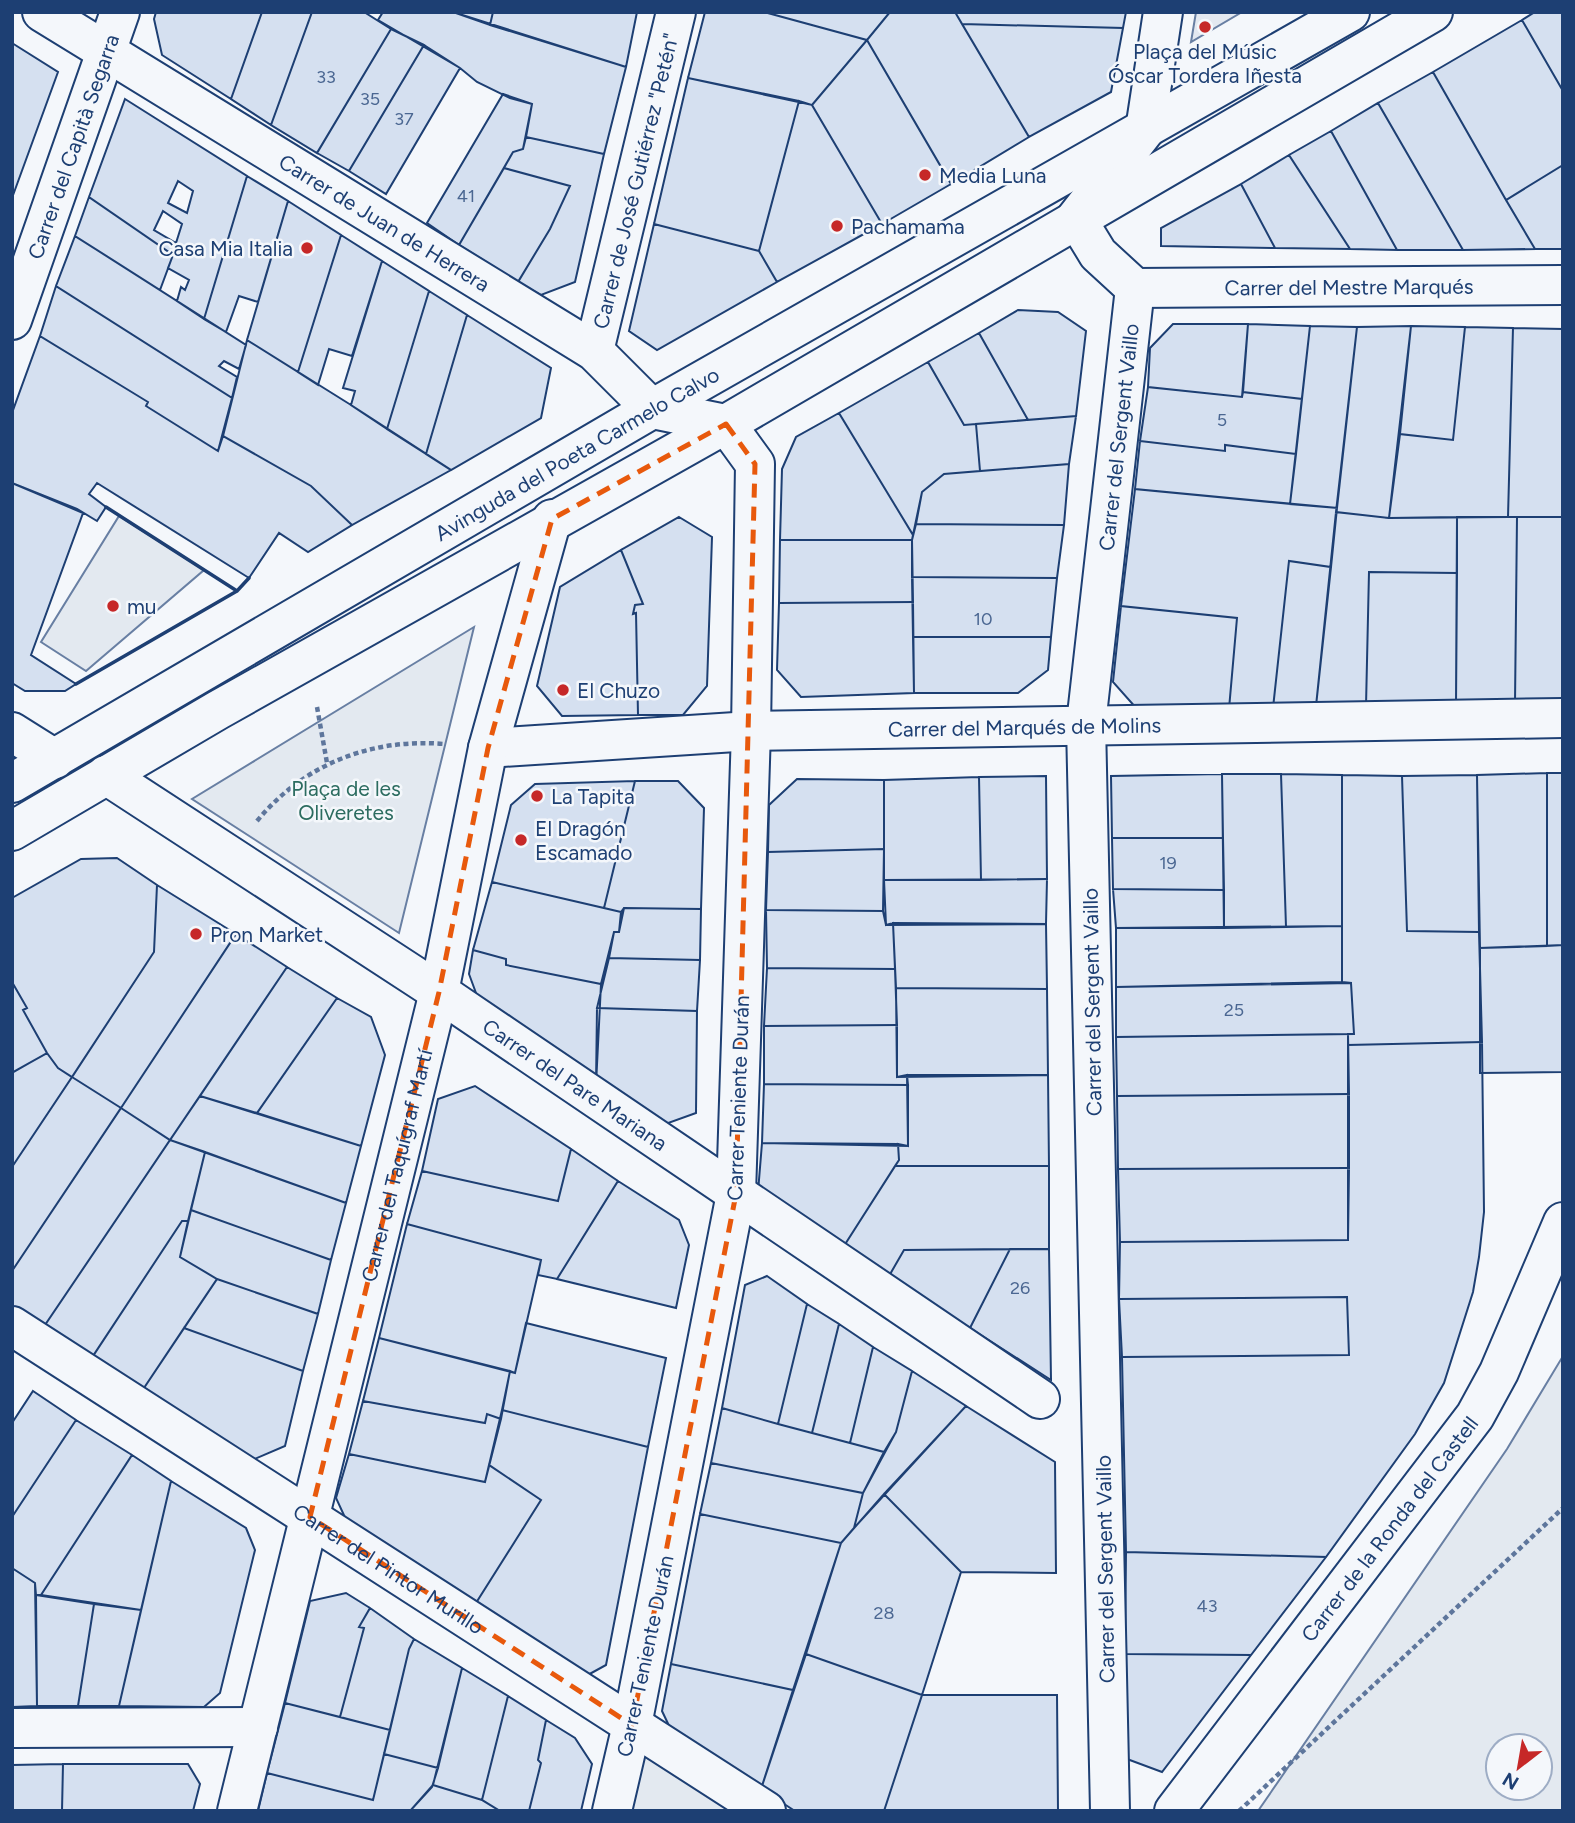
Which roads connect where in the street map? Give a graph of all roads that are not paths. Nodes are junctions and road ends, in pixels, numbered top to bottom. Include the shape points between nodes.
1 (42, 12) edge
2 (120, 12) edge
3 (676, 12) edge
4 (1163, 12) edge
5 (1350, 12) edge
6 (1433, 12) edge
7 (105, 51) junction
8 (1145, 130) junction
9 (1076, 218) junction
10 (1563, 285) edge
11 (1135, 288) junction
12 (12, 320) edge
13 (594, 351) junction
14 (652, 409) junction
15 (726, 424) junction
16 (552, 519) junction
17 (1563, 718) edge
18 (1086, 724) junction
19 (751, 731) junction
20 (12, 732) edge
21 (488, 748) junction
22 (55, 760) junction
23 (106, 775) junction
24 (12, 783) edge
25 (12, 831) edge
26 (439, 992) junction
27 (736, 1194) junction
28 (1563, 1223) edge
29 (12, 1326) edge
30 (1040, 1399) dead end
31 (310, 1517) junction
32 (632, 1726) junction
33 (258, 1727) junction
34 (12, 1728) edge
35 (237, 1811) edge
36 (611, 1811) edge
37 (766, 1811) edge
38 (1110, 1811) edge
39 (1174, 1811) edge

1 - 7 street, Carrer de Juan de Herrera
2 - 7 street, Carrer del Capità Segarra
3 - 13 street, Carrer de José Gutiérrez "Petén"
4 - 8 street
5 - 8 street
6 - 9 street
7 - 12 street, Carrer del Capità Segarra
7 - 13 street, Carrer de Juan de Herrera
8 - 9 street
8 - 14 street, Avinguda del Poeta Carmelo Calvo
9 - 11 street via 1098,254
9 - 15 street, Avinguda del Poeta Carmelo Calvo
10 - 11 street, Carrer del Mestre Marqués
11 - 18 street, Carrer del Sergent Vaillo
13 - 14 street, Carrer de Juan de Herrera
14 - 15 street
14 - 22 street, Avinguda del Poeta Carmelo Calvo
15 - 16 street, Avinguda del Poeta Carmelo Calvo
15 - 19 street, Carrer Teniente Durán via 755,464
16 - 21 street, Carrer del Taquígraf Martí
16 - 23 street, Avinguda del Poeta Carmelo Calvo
17 - 18 street, Carrer del Marqués de Molins
18 - 19 street, Carrer del Marqués de Molins
18 - 38 street, Carrer del Sergent Vaillo
19 - 21 street, Carrer del Marqués de Molins
19 - 27 street, Carrer Teniente Durán
20 - 22 street
21 - 26 street, Carrer del Taquígraf Martí
22 - 24 street, Avinguda del Poeta Carmelo Calvo
23 - 25 street, Avinguda del Poeta Carmelo Calvo
23 - 26 street, Carrer del Pare Mariana
26 - 27 street, Carrer del Pare Mariana
26 - 31 street, Carrer del Taquígraf Martí
27 - 30 street, Carrer del Pare Mariana
27 - 32 street, Carrer Teniente Durán
28 - 39 street, Carrer de la Ronda del Castell via 1499,1372 1475,1416
29 - 31 street, Carrer del Pintor Murillo
31 - 32 street, Carrer del Pintor Murillo
31 - 33 street, Carrer del Taquígraf Martí
32 - 36 street, Carrer Teniente Durán
32 - 37 street, Carrer del Pintor Murillo
33 - 34 street
33 - 35 street, Carrer del Taquígraf Martí

